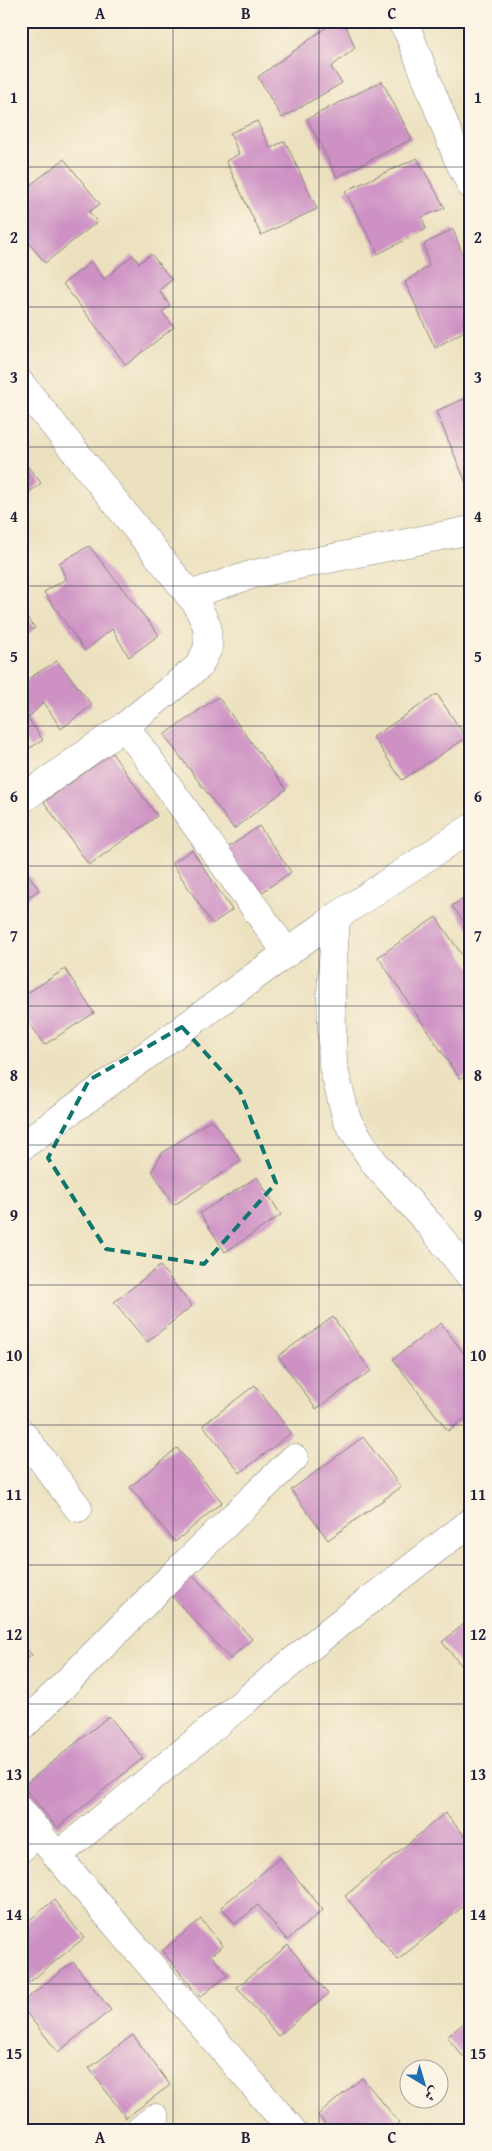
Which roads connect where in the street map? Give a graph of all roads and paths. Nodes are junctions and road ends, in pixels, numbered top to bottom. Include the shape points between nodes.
1 (408, 25) edge
2 (471, 185) edge
3 (21, 384) edge
4 (471, 530) edge
5 (189, 594) junction
6 (125, 726) junction
7 (21, 800) edge
8 (471, 828) edge
9 (336, 918) junction
10 (287, 953) junction
11 (21, 1147) edge
12 (471, 1277) edge
13 (21, 1432) edge
14 (294, 1458) dead end
15 (78, 1508) dead end
16 (466, 1534) edge
17 (21, 1728) edge
18 (21, 1811) edge
19 (30, 1840) edge
20 (57, 1856) junction
21 (292, 2130) edge

1 - 2 street via 458,160
3 - 5 street
4 - 5 street via 254,574
5 - 6 street via 207,626 208,648 200,666
6 - 7 street
6 - 10 street
8 - 9 street
9 - 10 street
9 - 12 street via 331,992 333,1066 347,1120 375,1164
10 - 11 street
13 - 15 street
14 - 17 street
16 - 20 street via 332,1630
18 - 19 street
19 - 20 street
20 - 21 street

